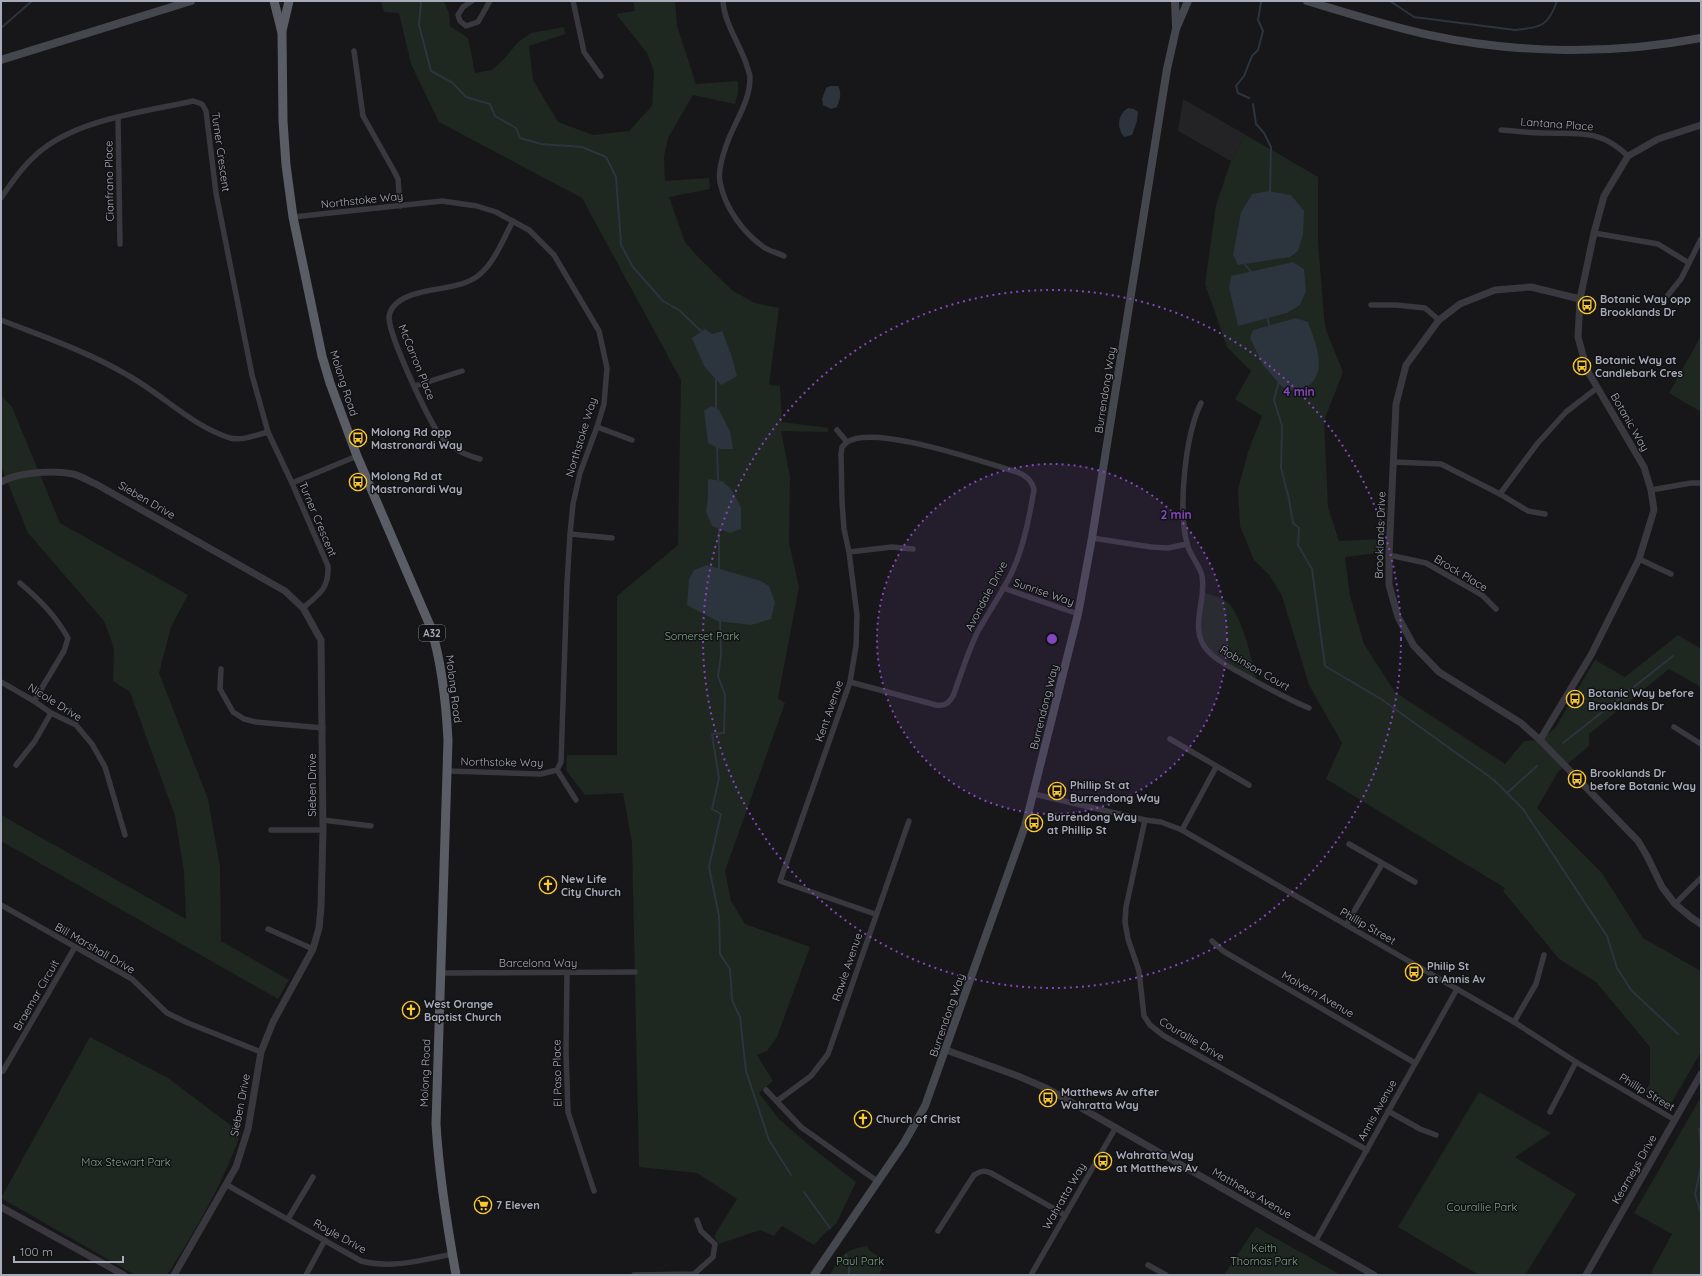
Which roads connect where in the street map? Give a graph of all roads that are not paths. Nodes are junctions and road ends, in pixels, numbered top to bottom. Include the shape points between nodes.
1 (191, 1) edge
2 (274, 1) edge
3 (289, 1) edge
4 (472, 1) edge
5 (490, 1) edge
6 (572, 1) edge
7 (723, 1) edge
8 (1175, 1) edge
9 (1188, 1) edge
10 (1307, 1) edge
11 (1176, 29) junction
12 (282, 34) junction
13 (1701, 38) edge
14 (354, 51) dead end
15 (1, 60) edge
16 (601, 76) dead end
17 (118, 118) junction
18 (1701, 124) edge
19 (1501, 130) dead end
20 (1628, 156) junction
21 (1, 198) edge
22 (400, 206) junction
23 (293, 217) junction
24 (512, 221) junction
25 (1594, 233) junction
26 (1701, 239) edge
27 (120, 244) dead end
28 (784, 256) dead end
29 (1689, 263) junction
30 (1668, 295) dead end
31 (1580, 299) junction
32 (1371, 305) dead end
33 (1, 320) edge
34 (1439, 320) junction
35 (462, 371) dead end
36 (415, 386) junction
37 (1597, 388) junction
38 (1201, 403) dead end
39 (597, 427) junction
40 (837, 430) dead end
41 (268, 432) junction
42 (632, 440) dead end
43 (847, 442) junction
44 (357, 456) junction
45 (480, 459) dead end
46 (1393, 462) junction
47 (1, 482) edge
48 (292, 483) junction
49 (1701, 483) edge
50 (1651, 490) junction
51 (1500, 494) junction
52 (1545, 514) dead end
53 (570, 534) junction
54 (612, 538) dead end
55 (1092, 538) junction
56 (1187, 544) junction
57 (913, 549) dead end
58 (849, 552) junction
59 (1389, 555) junction
60 (1639, 559) junction
61 (1671, 574) dead end
62 (20, 583) dead end
63 (1003, 588) junction
64 (304, 608) junction
65 (1496, 609) dead end
66 (1078, 614) junction
67 (221, 669) dead end
68 (1, 682) edge
69 (850, 682) junction
70 (34, 701) junction
71 (1309, 708) dead end
72 (51, 713) junction
73 (1674, 727) dead end
74 (323, 728) junction
75 (1170, 739) dead end
76 (1540, 740) junction
77 (1701, 744) edge
78 (16, 764) dead end
79 (1216, 767) junction
80 (557, 770) junction
81 (447, 771) junction
82 (1249, 785) dead end
83 (1034, 794) junction
84 (576, 800) dead end
85 (323, 820) junction
86 (1144, 820) junction
87 (909, 821) dead end
88 (371, 826) dead end
89 (271, 830) dead end
90 (323, 830) junction
91 (1182, 830) junction
92 (125, 836) dead end
93 (1349, 844) dead end
94 (1382, 864) junction
95 (1701, 878) edge
96 (1415, 882) dead end
97 (1675, 904) junction
98 (1, 905) edge
99 (876, 914) junction
100 (1701, 924) edge
101 (1346, 925) junction
102 (268, 929) dead end
103 (1212, 941) dead end
104 (75, 947) junction
105 (313, 949) junction
106 (1544, 955) dead end
107 (635, 972) dead end
108 (441, 973) junction
109 (567, 973) junction
110 (1457, 989) junction
111 (1514, 1022) junction
112 (946, 1050) junction
113 (262, 1052) junction
114 (1576, 1062) junction
115 (1416, 1063) junction
116 (1, 1072) edge
117 (1701, 1074) edge
118 (766, 1090) dead end
119 (777, 1101) junction
120 (1388, 1111) junction
121 (1550, 1112) dead end
122 (1675, 1120) junction
123 (1116, 1127) junction
124 (1436, 1135) dead end
125 (1367, 1150) junction
126 (313, 1177) dead end
127 (877, 1181) junction
128 (226, 1185) junction
129 (594, 1192) dead end
130 (1, 1207) edge
131 (1065, 1215) junction
132 (288, 1219) junction
133 (697, 1220) dead end
134 (938, 1232) dead end
135 (325, 1240) junction
136 (1315, 1242) junction
137 (452, 1254) junction
138 (1148, 1265) dead end
139 (124, 1275) edge
140 (174, 1275) edge
141 (306, 1275) edge
142 (456, 1275) edge
143 (634, 1275) edge
144 (814, 1275) edge
145 (1031, 1275) edge
146 (1166, 1275) edge
147 (1374, 1275) edge
148 (1586, 1275) edge

1 - 15 main road
2 - 12 highway, Molong Road / A32
3 - 12 highway, Molong Road / A32
4 - 5 street via 463,7 458,15 466,26 478,22
6 - 16 street via 584,52
7 - 28 street via 728,23 741,48 750,77 741,115 725,149 720,181 728,205 743,229 766,248
8 - 11 main road, Burrendong Way
9 - 11 main road, Burrendong Way
10 - 13 main road via 1424,33 1500,46 1600,49
11 - 55 main road, Burrendong Way via 1167,69
12 - 23 highway, Molong Road / A32 via 283,121
14 - 22 street via 363,116 398,179
17 - 21 street, Turner Crescent via 94,123 53,141 37,153 14,178
17 - 27 street, Cianfrano Place
17 - 41 street, Turner Crescent via 193,102 202,104 206,111 216,193 252,375
18 - 20 street, Botanic Way via 1658,139
19 - 20 street, Lantana Place via 1584,133 1610,141
20 - 25 street, Botanic Way via 1604,196
22 - 23 street, Northstoke Way
22 - 24 street, Northstoke Way via 453,202 496,212
23 - 44 highway, Molong Road / A32 via 322,356
24 - 36 street, McCarron Place via 489,266 478,276 401,299 392,308 388,317 392,333
24 - 39 street, Northstoke Way via 529,230 554,255 599,331 607,368 604,404
25 - 29 street via 1658,244
25 - 31 street, Botanic Way
26 - 29 street
29 - 30 street via 1681,279
31 - 34 street, Brooklands Drive via 1531,288 1495,290 1460,304
31 - 37 street, Botanic Way via 1578,337 1587,370
32 - 34 street via 1425,308
33 - 41 street via 86,353 130,376 187,416 222,435 243,439
34 - 46 street, Brooklands Drive via 1406,365 1396,404
35 - 36 street
36 - 45 street, McCarron Place via 429,418 443,439 463,454
37 - 50 street, Botanic Way via 1644,467
37 - 51 street via 1566,412
38 - 56 street, Robinson Court via 1194,417 1184,478 1182,504
39 - 42 street
39 - 53 street, Northstoke Way via 580,473
40 - 43 street
41 - 48 street, Turner Crescent
43 - 58 street, Kent Avenue via 842,447 841,454 844,529
43 - 63 street, Avondale Drive via 864,437 903,440 1017,472 1029,478 1034,490 1026,532
44 - 48 street
44 - 81 highway, Molong Road / A32 via 419,599 436,645 446,709
46 - 51 street via 1441,464
46 - 59 street, Brooklands Drive
47 - 64 street, Sieben Drive via 32,473 73,474 96,484 285,591
48 - 64 street, Turner Crescent via 328,566 328,578 323,591
49 - 50 street
50 - 60 street, Botanic Way via 1654,510
51 - 52 street via 1528,511
53 - 54 street
53 - 80 street, Northstoke Way via 562,760
55 - 56 street via 1151,548
55 - 66 main road, Burrendong Way
56 - 71 street, Robinson Court via 1202,576 1203,592 1198,617 1200,637 1208,652 1289,700
57 - 58 street via 892,547
58 - 69 street, Kent Avenue via 857,616 856,646
59 - 65 street, Brock Place via 1426,563 1482,595
59 - 76 street, Brooklands Drive via 1390,585 1398,617 1414,646 1438,672 1521,723
60 - 61 street
60 - 76 street, Botanic Way via 1591,655
62 - 70 street via 40,600 60,623 68,638 64,651
63 - 66 street, Sunrise Way
63 - 69 street, Avondale Drive via 971,647 953,696 944,706
64 - 74 street, Sieben Drive via 321,640
66 - 83 main road, Burrendong Way
67 - 74 street via 220,689 233,712 244,719
68 - 70 street, Nicole Drive
69 - 99 street, Kent Avenue via 780,881
70 - 72 street, Nicole Drive
72 - 78 street via 35,741
72 - 92 street, Nicole Drive via 76,725 92,744 105,767
73 - 77 street
74 - 85 street, Sieben Drive
75 - 79 street
76 - 97 street, Brooklands Drive via 1638,841 1662,887
79 - 82 street
79 - 91 street
80 - 81 street, Northstoke Way via 541,774
80 - 84 street, Northstoke Way
81 - 108 highway, Molong Road / A32
83 - 86 street, Phillip Street
83 - 112 main road, Burrendong Way
85 - 88 street
85 - 90 street, Sieben Drive
86 - 91 street, Phillip Street via 1161,822
86 - 125 street, Courallie Drive via 1125,922 1139,971 1144,1016 1150,1025 1164,1036
87 - 99 street, Rawle Avenue
89 - 90 street
90 - 105 street, Sieben Drive via 321,907
91 - 101 street, Phillip Street
93 - 94 street
94 - 96 street
94 - 101 street
95 - 97 street
97 - 100 street, Brooklands Drive
98 - 104 street, Bill Marshall Drive
99 - 119 street, Rawle Avenue via 828,1054 811,1076
101 - 110 street, Phillip Street
102 - 105 street
103 - 115 street, Malvern Avenue via 1223,951
104 - 113 street, Bill Marshall Drive via 132,979 167,1013
104 - 116 street, Braemar Circuit
105 - 113 street, Sieben Drive via 273,1022
106 - 111 street via 1536,984
107 - 109 street, Barcelona Way
108 - 109 street, Barcelona Way
108 - 137 highway, Molong Road / A32 via 436,1124 440,1176
109 - 129 street, El Paso Place via 568,1112
110 - 111 street, Phillip Street
110 - 115 street, Annis Avenue
111 - 114 street, Phillip Street
112 - 123 street, Matthews Avenue via 1038,1084
112 - 127 main road, Burrendong Way via 926,1106
113 - 128 street, Sieben Drive via 248,1129 236,1167
114 - 121 street
114 - 122 street, Phillip Street
115 - 120 street, Annis Avenue
117 - 122 street, Kearneys Drive
118 - 119 street
119 - 127 street via 801,1127
120 - 124 street
120 - 125 street, Annis Avenue
122 - 148 street, Kearneys Drive
123 - 131 street, Wahratta Way
123 - 136 street, Matthews Avenue
125 - 136 street, Annis Avenue
126 - 132 street
127 - 144 main road, Burrendong Way
128 - 132 street, Royle Drive
128 - 140 street, Sieben Drive
130 - 139 street
131 - 134 street via 991,1173 980,1171 974,1175
131 - 145 street, Wahratta Way
132 - 135 street, Royle Drive
133 - 143 street via 701,1231 715,1244 713,1257 694,1274
135 - 137 street, Royle Drive via 361,1261 376,1265 394,1265
135 - 141 street
136 - 147 street, Matthews Avenue
137 - 142 highway, Molong Road / A32
138 - 146 street

